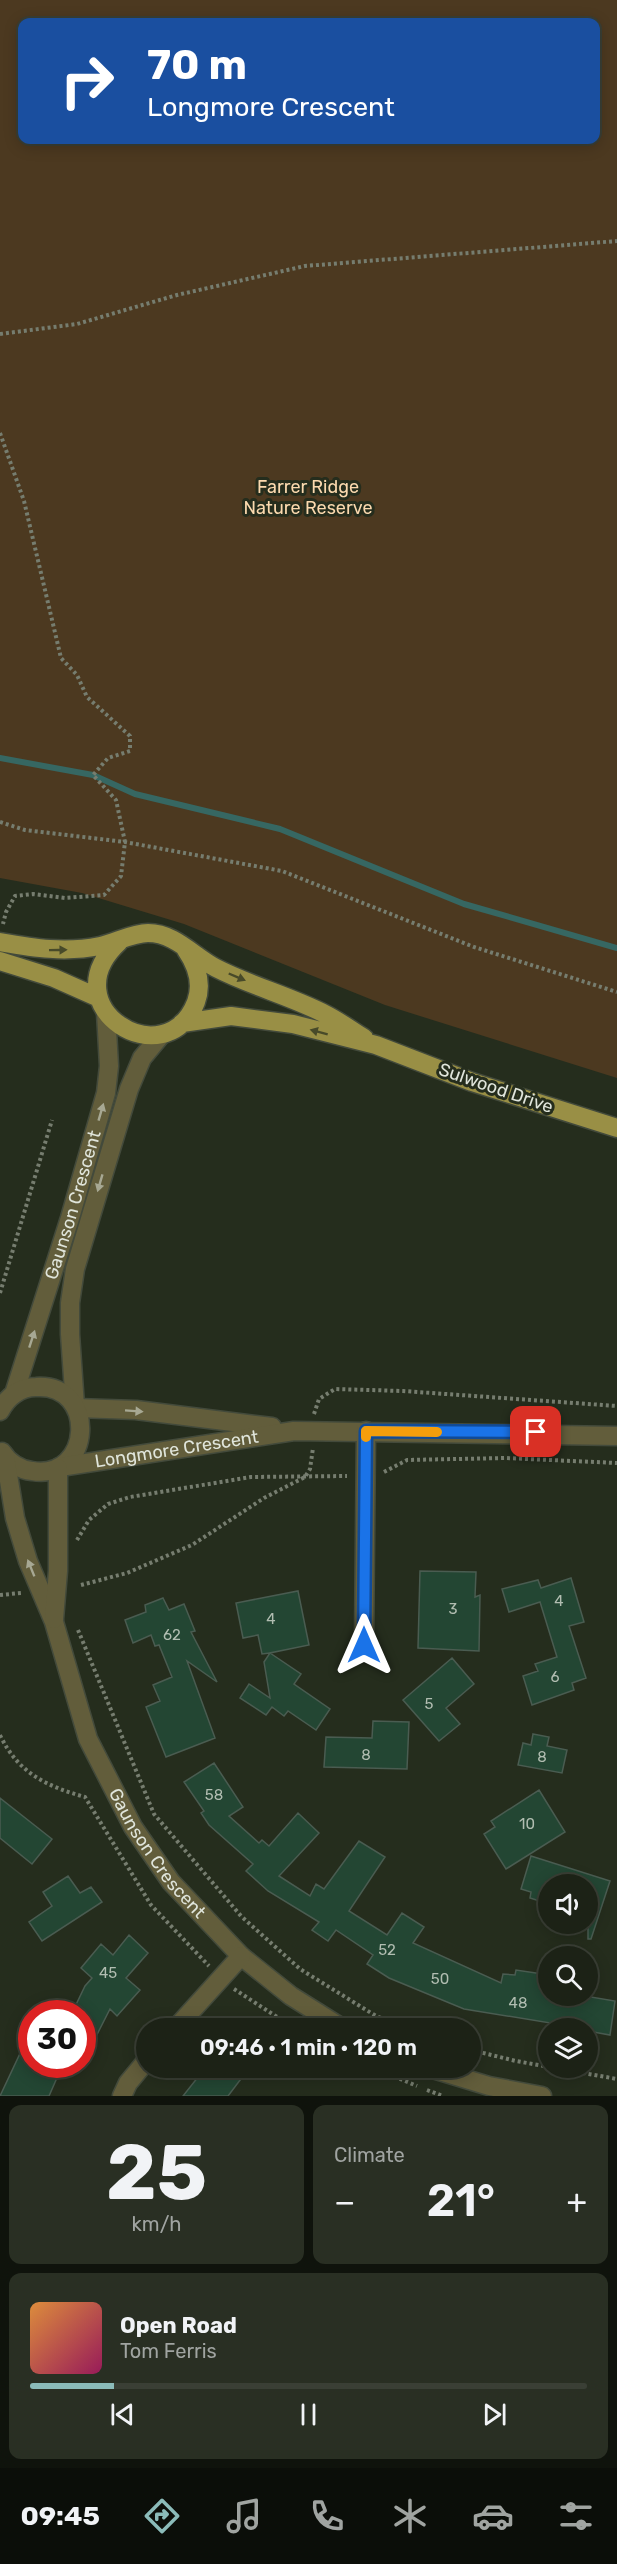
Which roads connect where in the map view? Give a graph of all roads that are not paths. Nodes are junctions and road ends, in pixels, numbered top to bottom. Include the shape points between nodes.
1 (0, 942) edge
2 (119, 942) junction
3 (186, 949) junction
4 (0, 961) edge
5 (102, 1006) junction
6 (182, 1023) junction
7 (162, 1034) junction
8 (376, 1045) junction
9 (617, 1128) edge
10 (6, 1400) edge
11 (75, 1407) junction
12 (294, 1431) junction
13 (366, 1431) junction
14 (617, 1436) edge
15 (2, 1453) edge
16 (59, 1467) junction
17 (54, 1622) junction
18 (364, 1645) dead end
19 (241, 1956) junction
20 (185, 2018) edge
21 (326, 2018) edge
22 (136, 2073) edge
23 (462, 2078) edge
24 (122, 2096) edge
25 (542, 2096) edge

1 -> 2 main road, Sulwood Drive via 42,950 82,949
2 - 3 main road, Sulwood Drive via 146,933 174,940
2 - 5 main road via 102,961 97,986
3 - 6 main road via 200,978 196,1002
3 -> 8 main road, Sulwood Drive via 215,968 324,1014
4 - 5 main road via 54,978
5 - 7 main road via 116,1024 130,1032
10 -> 5 street, Gaunson Crescent via 70,1218 106,1093 109,1066
6 - 7 main road, Sulwood Drive
8 -> 6 main road, Sulwood Drive via 266,1019 231,1016
7 -> 11 street, Gaunson Crescent via 142,1058 129,1089 75,1269 70,1313
8 - 9 main road, Sulwood Drive via 472,1082
10 - 11 street via 24,1389 47,1387 67,1397
11 -> 12 street, Longmore Crescent
11 - 16 street, Gaunson Crescent via 80,1418 80,1441 69,1460
12 - 13 street, Longmore Crescent
12 - 16 street, Longmore Crescent
13 - 14 street, Longmore Crescent
13 - 18 street
15 - 16 street, Longmore Crescent via 12,1463 30,1471
17 -> 15 street, Gaunson Crescent via 18,1529
16 - 17 street, Gaunson Crescent
17 - 19 street, Gaunson Crescent via 88,1739 133,1827 171,1882
19 - 20 street
19 - 21 street, Gaunson Crescent
22 - 24 street
23 - 25 street

